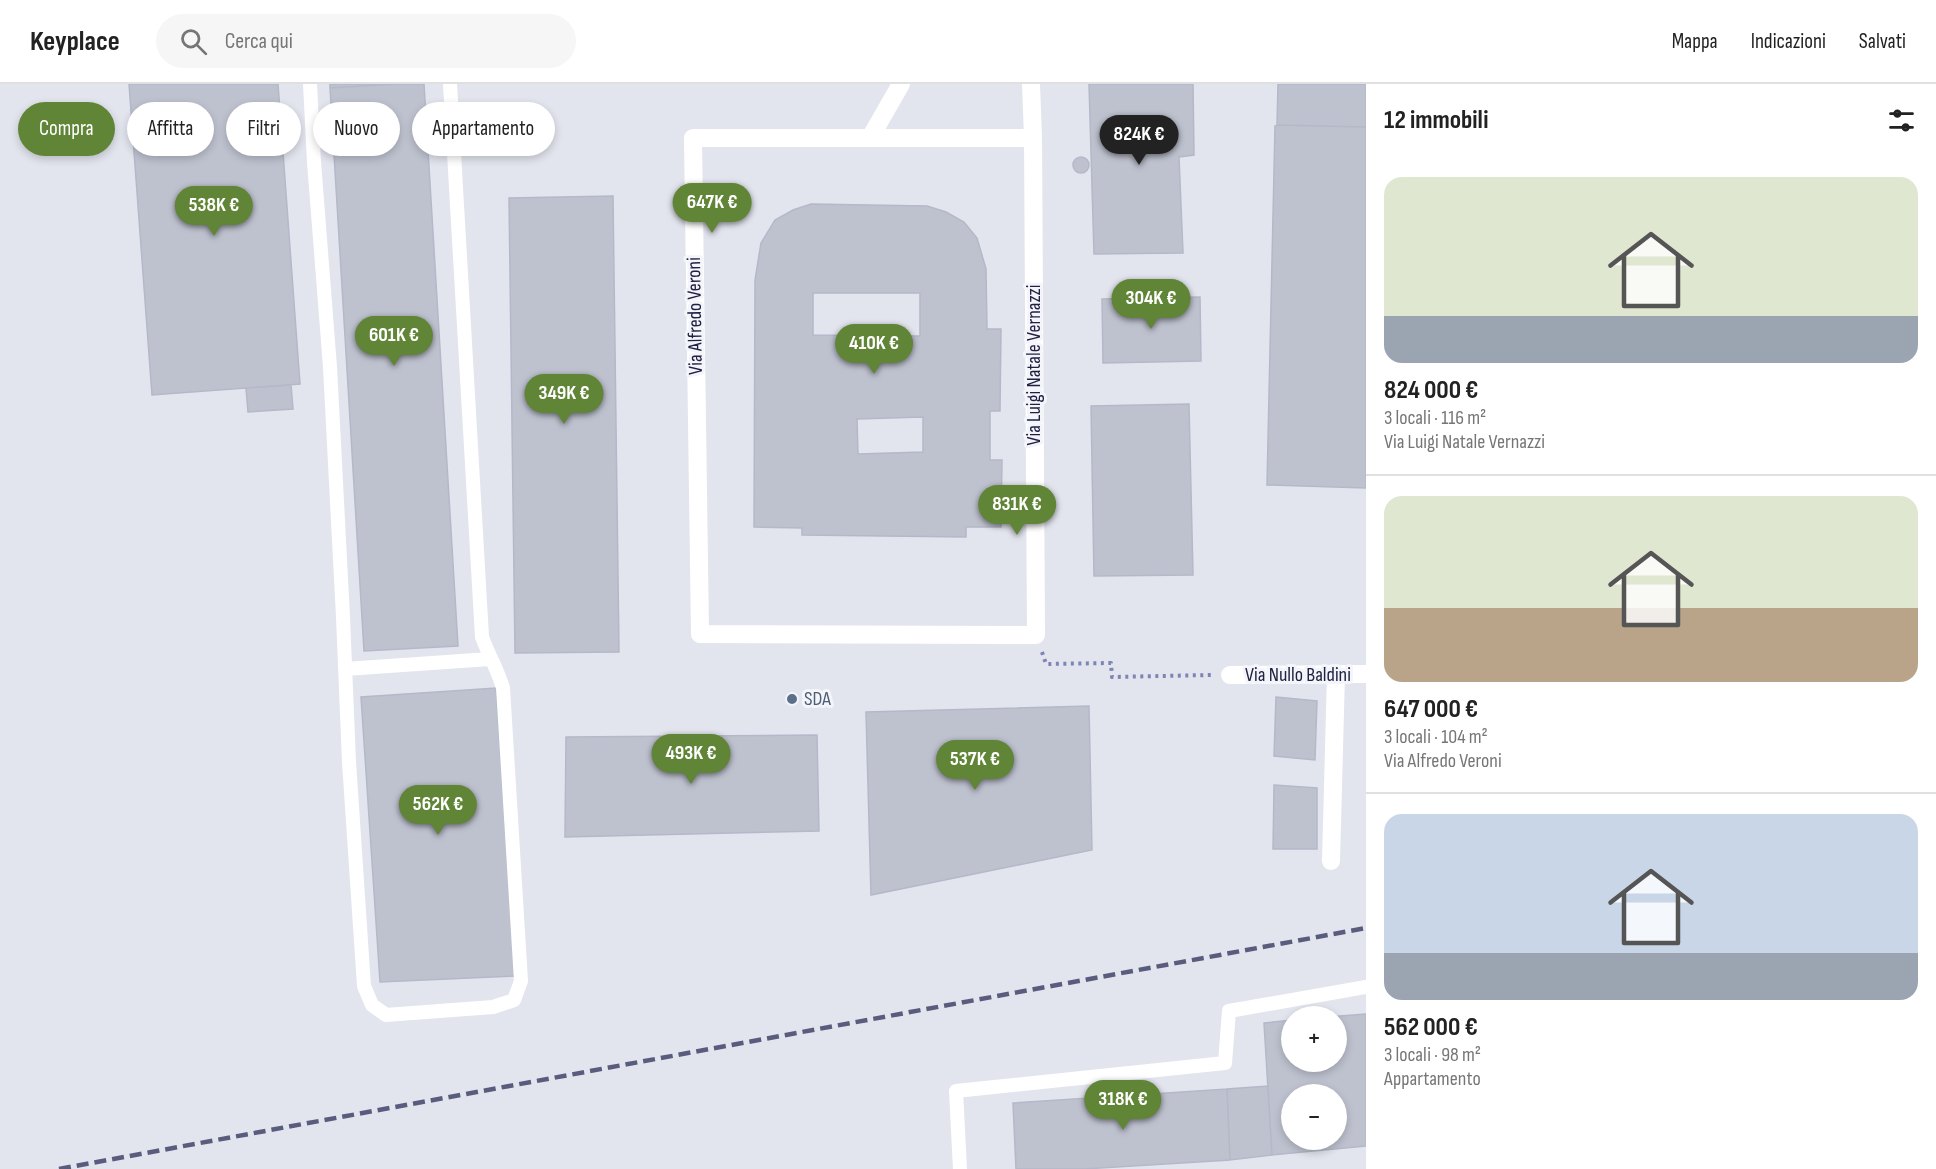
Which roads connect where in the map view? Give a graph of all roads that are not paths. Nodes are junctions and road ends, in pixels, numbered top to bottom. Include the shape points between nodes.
1 (310, 84) edge
2 (450, 84) edge
3 (901, 84) edge
4 (1031, 84) edge
5 (870, 138) junction
6 (1033, 138) junction
7 (700, 634) joint
8 (490, 659) junction
9 (345, 669) junction
10 (1336, 674) junction
11 (1366, 674) edge
12 (1230, 675) road end
13 (1331, 861) dead end
14 (1366, 987) edge
15 (960, 1169) edge

1 - 9 lane via 330,367
2 - 8 lane via 482,637
3 - 5 street
4 - 6 street, Via Luigi Natale Vernazzi
5 - 6 street, Via Alfredo Veroni
5 - 7 street, Via Alfredo Veroni via 693,138
6 - 7 street, Via Luigi Natale Vernazzi via 1036,635
8 - 9 lane
8 - 9 lane via 503,688 521,981 514,1000 493,1007 386,1015 372,1005 364,986
10 - 11 street, Via Nullo Baldini
10 - 12 street, Via Nullo Baldini
10 - 13 street
14 - 15 lane via 1229,1011 1226,1063 956,1091

